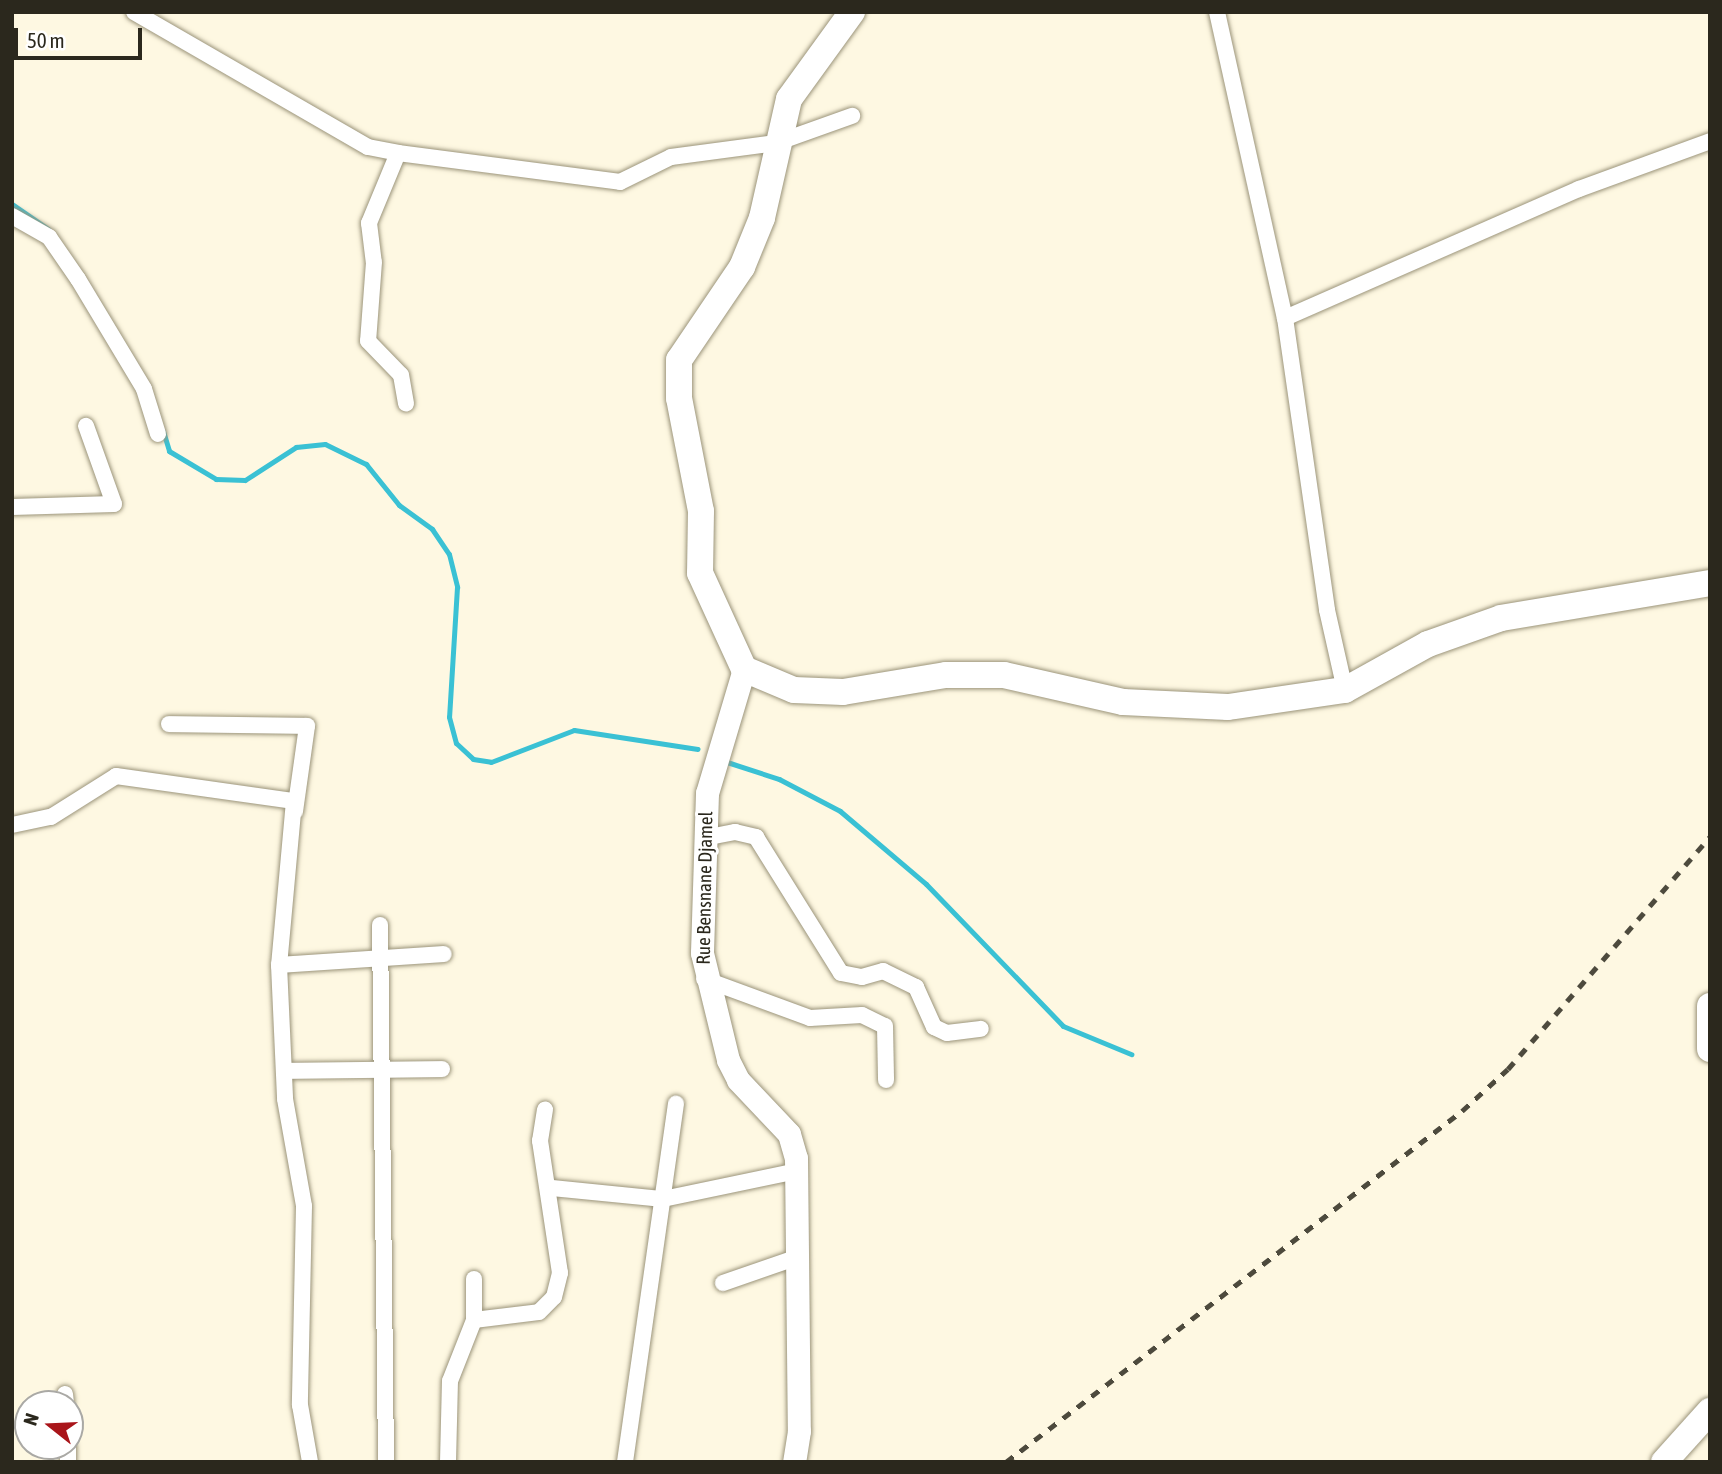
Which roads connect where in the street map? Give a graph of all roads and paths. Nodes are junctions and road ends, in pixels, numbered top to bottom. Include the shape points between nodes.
1 (134, 12) edge
2 (852, 12) edge
3 (1217, 12) edge
4 (852, 116) dead end
5 (1710, 141) edge
6 (776, 143) junction
7 (398, 153) junction
8 (12, 216) edge
9 (1285, 318) junction
10 (406, 404) dead end
11 (86, 426) dead end
12 (158, 434) dead end
13 (12, 507) edge
14 (1710, 569) edge
15 (1710, 583) edge
16 (1662, 591) junction
17 (744, 669) junction
18 (1345, 690) junction
19 (169, 724) dead end
20 (294, 821) junction
21 (12, 825) edge
22 (704, 838) junction
23 (380, 925) dead end
24 (444, 954) dead end
25 (380, 958) junction
26 (279, 965) junction
27 (704, 979) junction
28 (1710, 1006) edge
29 (981, 1029) dead end
30 (1710, 1049) edge
31 (380, 1069) junction
32 (442, 1069) dead end
33 (284, 1071) junction
34 (886, 1080) dead end
35 (677, 1104) dead end
36 (545, 1109) dead end
37 (797, 1171) junction
38 (552, 1188) junction
39 (663, 1199) junction
40 (795, 1258) junction
41 (474, 1279) dead end
42 (723, 1283) dead end
43 (474, 1320) junction
44 (1710, 1411) edge
45 (310, 1462) edge
46 (386, 1462) edge
47 (448, 1462) edge
48 (625, 1462) edge
49 (794, 1462) edge
50 (1664, 1462) edge

1 - 7 street via 368,147
2 - 6 main road via 789,99
3 - 9 street
4 - 6 street
5 - 9 street via 1579,189
6 - 7 street via 671,157 620,181
6 - 17 main road via 762,218 743,267 679,360 679,398 701,511 700,573
7 - 10 street via 369,223 374,262 368,341 401,375
8 - 12 street via 49,237 78,279 144,388
9 - 18 street via 1326,610
11 - 13 street via 114,504
14 - 16 main road
15 - 16 main road
16 - 18 main road via 1501,618 1428,644
17 - 18 main road via 794,690 842,692 946,675 1004,675 1123,702 1228,708
17 - 22 main road, Rue Bensnane Djamel via 715,753
19 - 20 street via 307,726
20 - 21 street via 294,802 116,776 51,817
20 - 26 street
22 - 27 main road, Rue Bensnane Djamel
22 - 29 street via 735,832 756,838 841,973 862,977 883,971 916,987 934,1027 947,1033
23 - 25 street
24 - 25 street
25 - 26 street
25 - 31 street
26 - 33 street
27 - 34 street via 810,1018 862,1015 885,1026
27 - 37 main road, Rue Bensnane Djamel via 728,1060 738,1080 789,1134
28 - 30 main road
31 - 32 street
31 - 33 street
31 - 46 street
33 - 45 street via 304,1206 299,1391
35 - 39 street
36 - 38 street via 540,1141
37 - 39 street
37 - 40 main road, Rue Bensnane Djamel
38 - 39 street
38 - 43 street via 560,1273 554,1297 539,1312
39 - 48 street
40 - 42 street
40 - 49 main road, Rue Bensnane Djamel via 799,1431
41 - 43 street
43 - 47 street via 450,1381
44 - 50 main road

